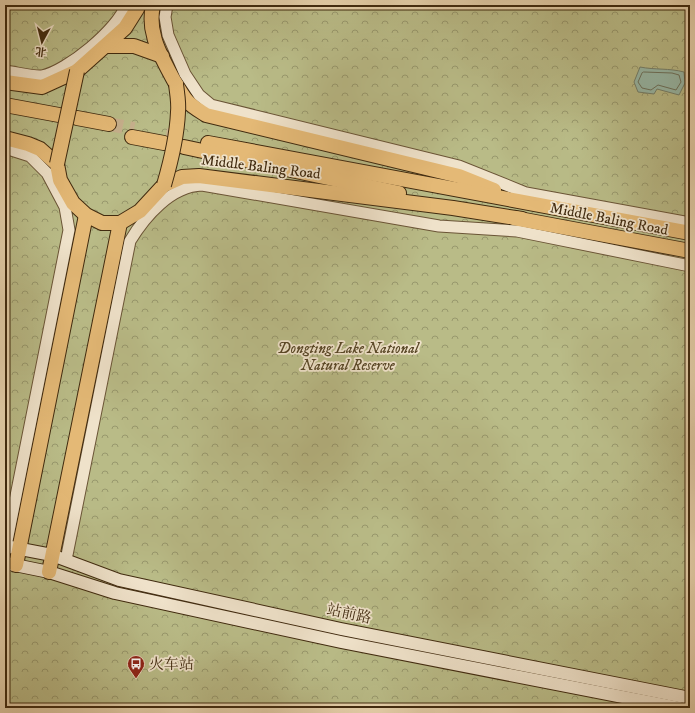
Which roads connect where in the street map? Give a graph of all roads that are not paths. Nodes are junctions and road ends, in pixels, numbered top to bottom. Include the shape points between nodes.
1 (126, 5) edge
2 (138, 5) edge
3 (153, 5) edge
4 (167, 5) edge
5 (106, 46) junction
6 (162, 56) junction
7 (5, 71) edge
8 (77, 71) junction
9 (5, 82) edge
10 (176, 84) junction
11 (5, 105) edge
12 (5, 114) edge
13 (76, 122) tunnel mouth
14 (108, 128) tunnel mouth
15 (133, 133) tunnel mouth
16 (5, 138) edge
17 (165, 139) tunnel mouth
18 (5, 148) edge
19 (57, 164) junction
20 (164, 185) junction
21 (524, 202) junction
22 (86, 215) junction
23 (522, 219) junction
24 (690, 222) edge
25 (120, 223) junction
26 (690, 233) edge
27 (690, 251) edge
28 (690, 266) edge
29 (10, 547) edge
30 (52, 555) junction
31 (66, 560) junction
32 (10, 564) edge
33 (49, 572) junction
34 (690, 698) edge
35 (679, 708) edge

1 - 7 street via 107,32 62,69 41,76
2 - 5 main road via 125,28
3 - 6 main road, Middle Baling Road via 154,37
4 - 24 street via 165,17 168,36 185,74 199,95 211,105 459,166 526,193
5 - 6 main road via 134,46
5 - 8 main road
6 - 10 main road, Middle Baling Road
8 - 9 main road via 42,87
8 - 19 main road, bridge
10 - 20 main road, bridge via 178,112 175,141
10 - 21 main road, Middle Baling Road via 188,102 206,115 459,176
11 - 12 main road via 58,119
13 - 14 main road
15 - 17 main road
16 - 19 main road via 40,149
18 - 29 street via 30,156 47,173 65,208 69,230
19 - 22 main road via 60,180 67,193
20 - 23 main road, Middle Baling Road via 182,177 198,176
20 - 25 main road, Middle Baling Road via 140,211
21 - 23 main road, Middle Baling Road via 185,143
21 - 26 main road, Middle Baling Road
22 - 25 main road via 102,223
22 - 29 main road
23 - 27 main road, Middle Baling Road
25 - 30 main road
28 - 31 street via 517,231 439,226 202,185 182,189 171,195 139,225 130,241
29 - 30 main road, 站前路
29 - 32 main road
30 - 31 main road, 站前路
30 - 33 main road
31 - 34 main road, 站前路 via 119,580 341,629
32 - 33 main road, 站前路
33 - 35 main road, 站前路 via 115,593 326,639

